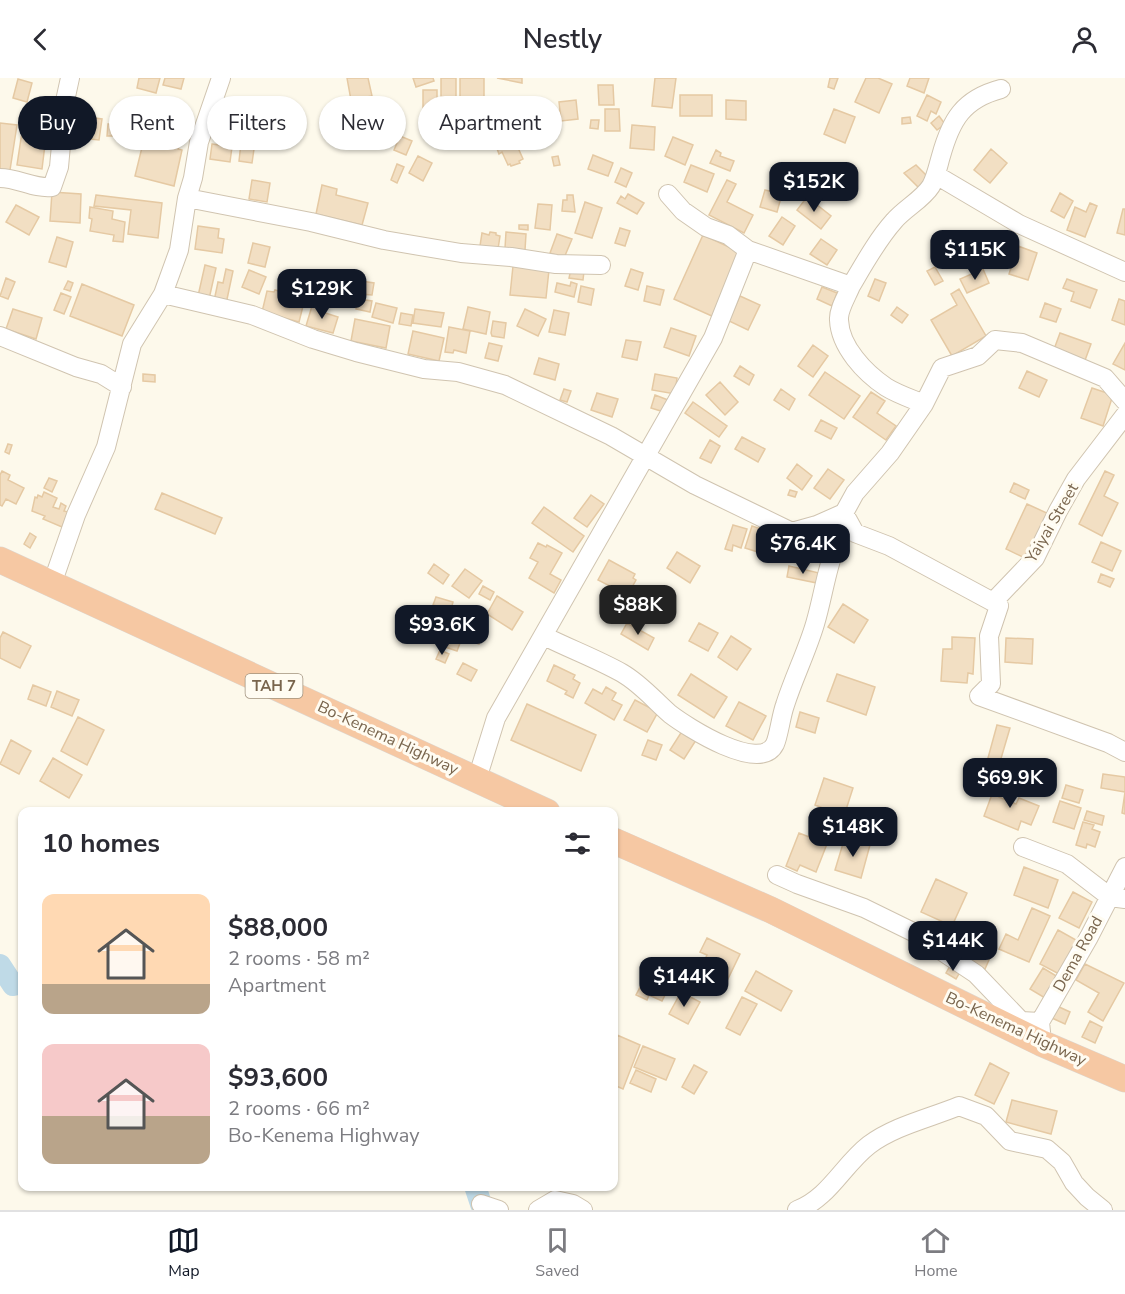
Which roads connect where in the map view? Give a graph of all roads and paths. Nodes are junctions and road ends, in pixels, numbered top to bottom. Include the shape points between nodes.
1 (70, 78) edge
2 (221, 78) edge
3 (1001, 89) dead end
4 (936, 176) junction
5 (0, 178) edge
6 (668, 194) dead end
7 (186, 198) junction
8 (748, 250) junction
9 (601, 265) dead end
10 (1125, 272) edge
11 (851, 286) junction
12 (163, 294) junction
13 (0, 336) edge
14 (122, 387) junction
15 (1125, 401) edge
16 (924, 404) junction
17 (1125, 415) edge
18 (645, 457) junction
19 (844, 513) junction
20 (817, 525) junction
21 (855, 533) junction
22 (836, 545) junction
23 (0, 560) edge
24 (52, 584) junction
25 (993, 602) junction
26 (544, 636) junction
27 (1125, 752) edge
28 (477, 779) junction
29 (536, 807) edge
30 (618, 843) edge
31 (1023, 846) dead end
32 (1125, 867) edge
33 (777, 875) dead end
34 (1118, 898) edge
35 (1041, 1033) junction
36 (1125, 1079) edge
37 (480, 1204) dead end
38 (499, 1210) edge
39 (538, 1210) edge
40 (583, 1210) edge
41 (797, 1210) edge
42 (1103, 1210) edge

1 - 5 street via 59,167 52,187
2 - 7 street via 199,142
3 - 4 street via 971,102 956,117 947,133
4 - 10 street via 1019,225
4 - 11 street via 926,192 904,210 879,240
6 - 8 street via 683,211
7 - 9 street via 461,253
7 - 12 street via 179,250
8 - 11 street
8 - 18 street via 713,338
11 - 16 street via 838,319 850,351 887,388
12 - 14 street via 132,344
12 - 18 street via 252,315 356,352 506,385 611,436
13 - 14 street via 101,374
14 - 24 street via 106,447
15 - 16 street via 1105,378 1022,343 995,340 978,356 942,368
16 - 19 street
17 - 25 street, Yaiyai Street via 1076,479 1035,558
18 - 20 street via 792,532
18 - 26 street
19 - 20 street
19 - 21 street
20 - 22 street
21 - 22 street
21 - 25 street via 889,546
22 - 26 street via 815,623 779,721 775,745 767,752 753,755 723,746 681,722 622,673
23 - 24 highway, Bo-Kenema Highway / TAH 7
24 - 28 highway, Bo-Kenema Highway / TAH 7
25 - 27 street via 999,606 989,636 991,684 979,696
26 - 28 street via 496,718
28 - 29 highway, Bo-Kenema Highway / TAH 7
30 - 35 highway, Bo-Kenema Highway
31 - 34 street via 1067,864
32 - 34 street, Dema Road
33 - 35 street via 864,908 913,932 976,974 1021,1021
34 - 35 street, Dema Road
35 - 36 highway, Bo-Kenema Highway
37 - 38 street
39 - 40 street via 555,1200
41 - 42 street via 834,1183 870,1144 959,1106 986,1116 1010,1141 1047,1149 1062,1162 1080,1190

